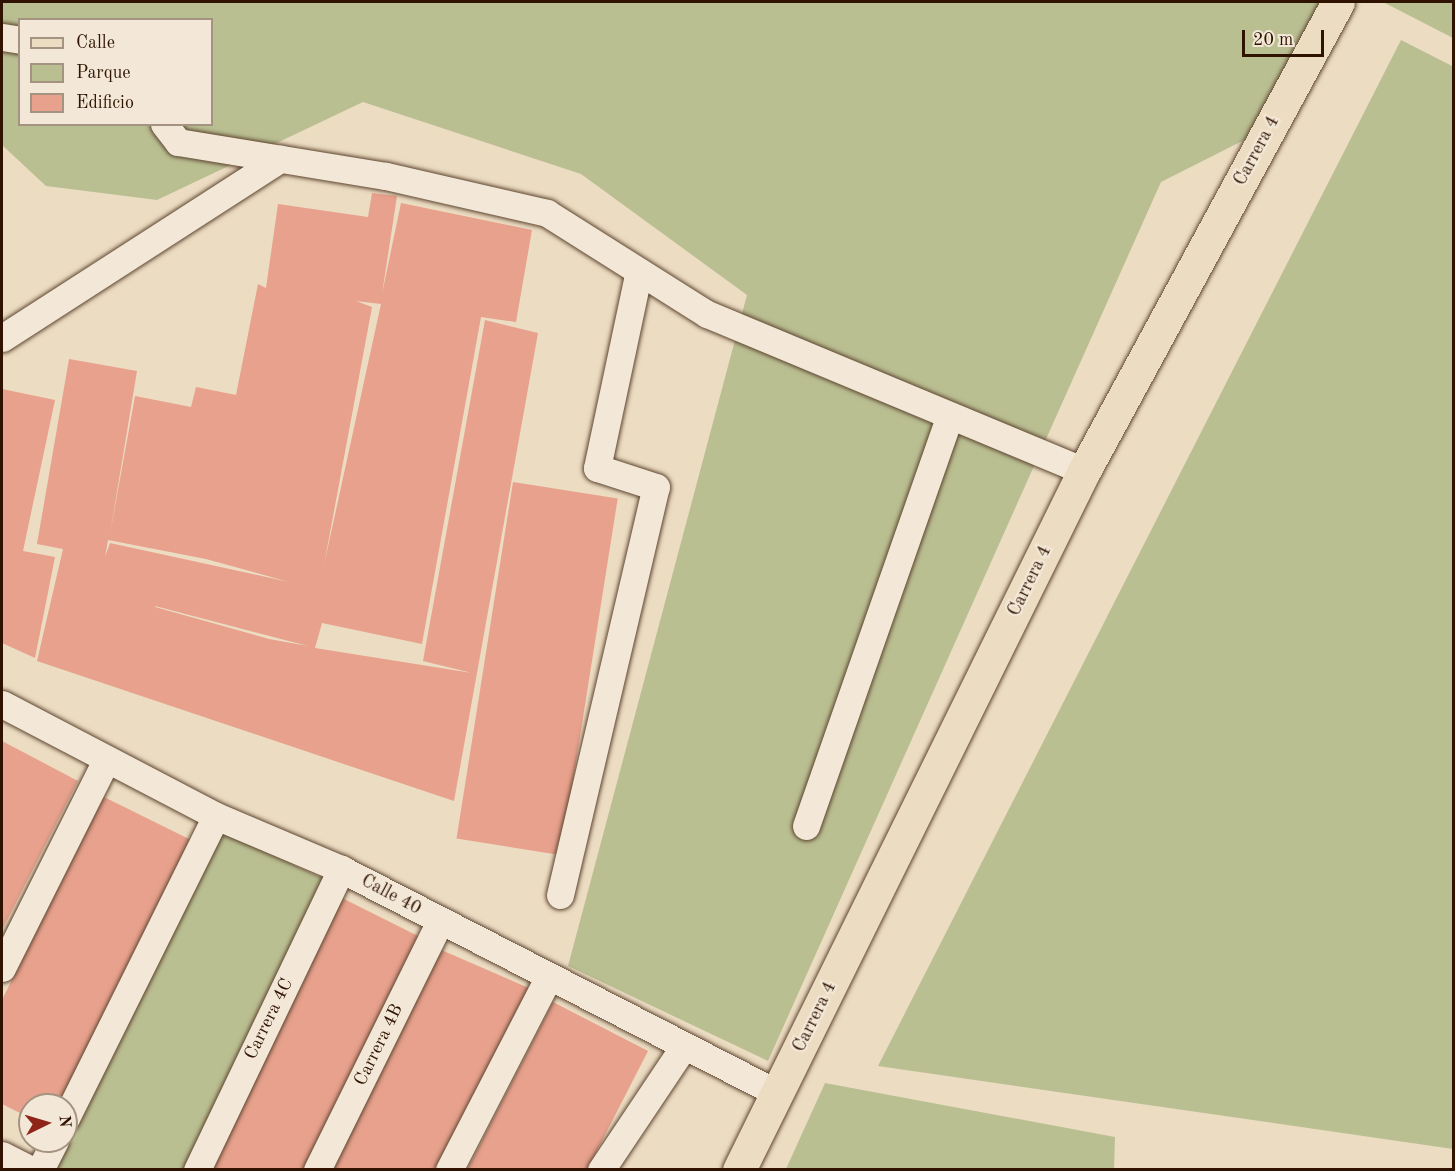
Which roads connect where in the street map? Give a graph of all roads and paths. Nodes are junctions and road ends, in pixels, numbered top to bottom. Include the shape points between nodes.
1 (1338, 2) edge
2 (2, 37) edge
3 (18, 40) edge
4 (166, 126) edge
5 (280, 159) junction
6 (639, 271) junction
7 (2, 338) edge
8 (950, 415) junction
9 (1084, 471) junction
10 (2, 704) edge
11 (106, 760) junction
12 (216, 816) junction
13 (806, 826) dead end
14 (341, 869) junction
15 (560, 895) dead end
16 (440, 921) junction
17 (2, 968) edge
18 (548, 978) junction
19 (682, 1049) junction
20 (78, 1094) edge
21 (778, 1094) junction
22 (49, 1153) edge
23 (2, 1155) edge
24 (31, 1170) edge
25 (40, 1170) edge
26 (196, 1170) edge
27 (317, 1170) edge
28 (449, 1170) edge
29 (601, 1170) edge
30 (739, 1170) edge

1 - 9 main road, Carrera 4
2 - 3 street
4 - 5 street via 178,142
5 - 6 street via 386,176 547,213
5 - 7 street
6 - 8 street via 707,314
6 - 15 street via 597,468 656,487
8 - 9 street
8 - 13 street
9 - 21 main road, Carrera 4
10 - 11 street, Calle 40
11 - 12 street, Calle 40
11 - 17 street
12 - 14 street, Calle 40
12 - 20 street
14 - 16 street, Calle 40
14 - 26 street, Carrera 4C
16 - 18 street, Calle 40
16 - 27 street, Carrera 4B
18 - 19 street, Calle 40
18 - 28 street
19 - 21 street, Calle 40
19 - 29 street
21 - 30 main road, Carrera 4
22 - 25 street
23 - 24 street

